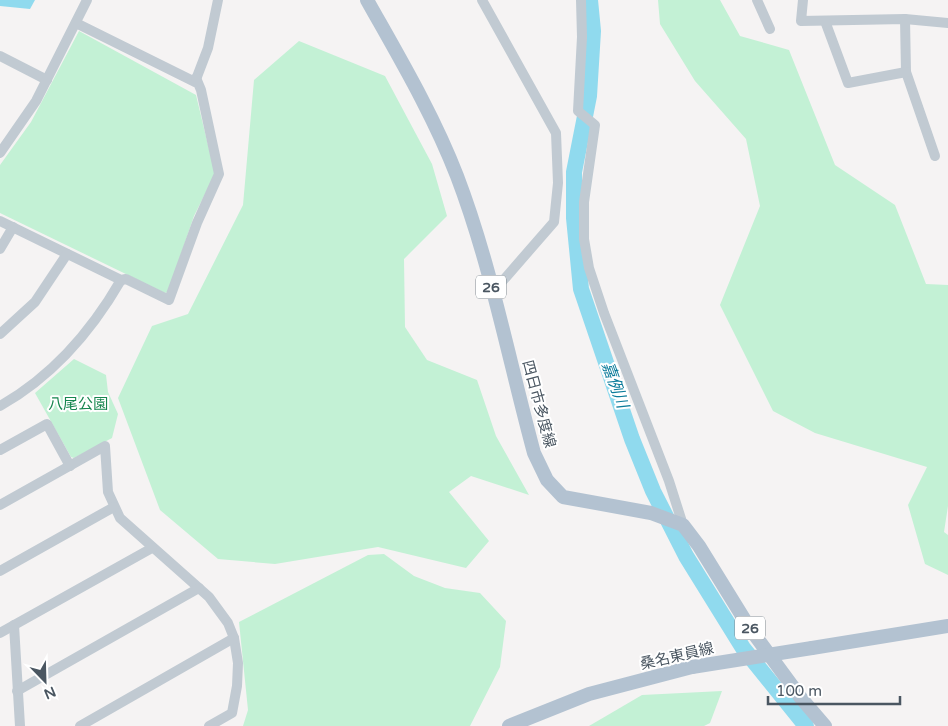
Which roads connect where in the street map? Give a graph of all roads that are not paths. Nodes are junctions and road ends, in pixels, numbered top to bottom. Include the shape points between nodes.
1 (87, 0) edge
2 (218, 0) edge
3 (368, 0) edge
4 (482, 0) edge
5 (581, 0) edge
6 (757, 0) edge
7 (804, 0) edge
8 (904, 19) junction
9 (825, 21) junction
10 (76, 23) junction
11 (948, 23) edge
12 (770, 29) dead end
13 (0, 56) edge
14 (906, 72) junction
15 (47, 80) junction
16 (196, 80) junction
17 (0, 154) edge
18 (935, 156) dead end
19 (0, 221) edge
20 (14, 228) junction
21 (0, 249) edge
22 (68, 254) junction
23 (121, 280) junction
24 (492, 292) junction
25 (0, 334) edge
26 (0, 406) edge
27 (0, 450) edge
28 (70, 466) junction
29 (0, 505) edge
30 (114, 507) junction
31 (683, 525) junction
32 (152, 548) junction
33 (0, 571) edge
34 (199, 588) junction
35 (14, 625) junction
36 (948, 626) edge
37 (0, 633) edge
38 (234, 638) junction
39 (17, 691) junction
40 (20, 726) edge
41 (80, 726) edge
42 (209, 726) edge
43 (509, 726) edge
44 (825, 726) edge

1 - 10 street
2 - 16 street via 213,29
3 - 24 main road, 四日市多度線 / 26 via 414,82 456,175
4 - 24 street via 556,133 558,183 554,222
5 - 31 street via 578,111 596,124 584,202 586,255 604,313
6 - 12 street
7 - 9 street via 801,21
8 - 9 street
8 - 11 street
8 - 14 street
9 - 14 street via 848,83
10 - 15 street
10 - 16 street
13 - 15 street
14 - 18 street
15 - 17 street
16 - 23 street via 220,174 197,223 169,300 126,279
19 - 20 street
20 - 21 street
20 - 22 street
22 - 23 street
22 - 25 street via 34,302
23 - 26 street via 96,321 68,352 29,388
24 - 31 main road, 四日市多度線 / 26 via 534,453 547,480 563,497 651,513
27 - 28 street via 47,424
28 - 29 street
28 - 30 street via 105,446 106,479
30 - 32 street via 125,524
30 - 33 street
31 - 44 main road, 26 via 749,627
32 - 34 street
32 - 35 street
34 - 38 street via 222,613
34 - 39 street
35 - 37 street
35 - 39 street
36 - 43 main road, 桑名東員線, bridge via 692,667 589,694
38 - 41 street
38 - 42 street via 238,675 232,713
39 - 40 street

